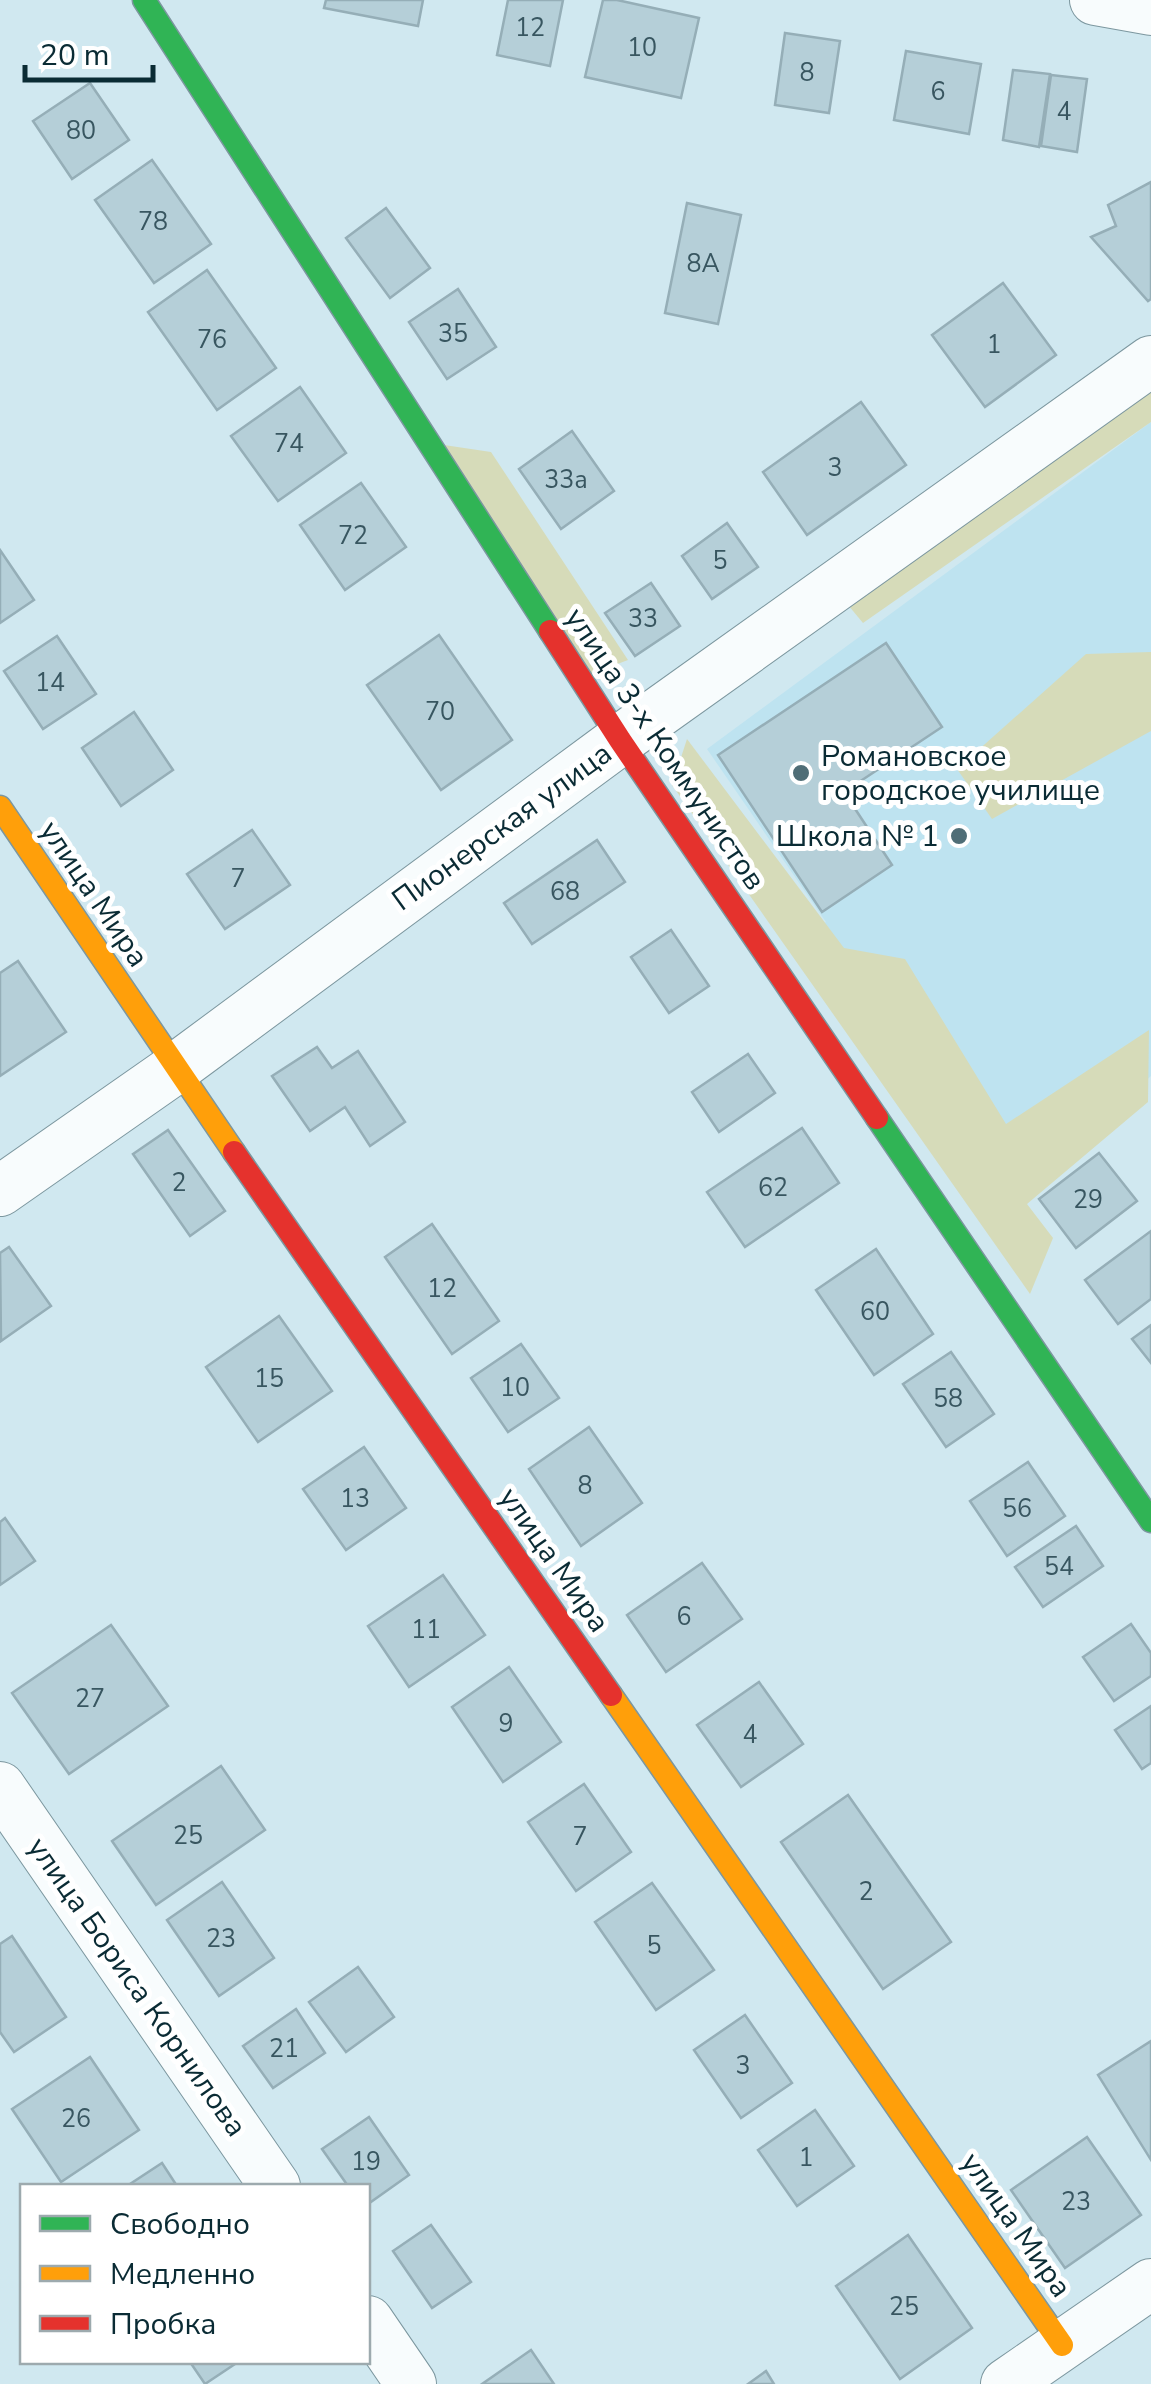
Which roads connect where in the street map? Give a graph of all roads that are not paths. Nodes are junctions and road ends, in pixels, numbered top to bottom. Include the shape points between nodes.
1 (144, 0) edge
2 (1095, 0) edge
3 (1151, 10) edge
4 (1151, 361) edge
5 (620, 740) junction
6 (0, 807) edge
7 (176, 1068) junction
8 (0, 1190) edge
9 (1151, 1522) edge
10 (0, 1787) edge
11 (274, 2184) edge
12 (1151, 2284) edge
13 (370, 2324) edge
14 (1062, 2345) junction
15 (411, 2384) edge
16 (1006, 2384) edge

1 - 5 street, улица 3-х Коммунистов
2 - 3 street
4 - 5 street, Пионерская улица
5 - 7 street, Пионерская улица
5 - 9 street, улица 3-х Коммунистов
6 - 7 street, улица Мира
7 - 8 street, Пионерская улица
7 - 14 street, улица Мира
10 - 11 street, улица Бориса Корнилова
12 - 14 street
13 - 15 street
14 - 16 street

